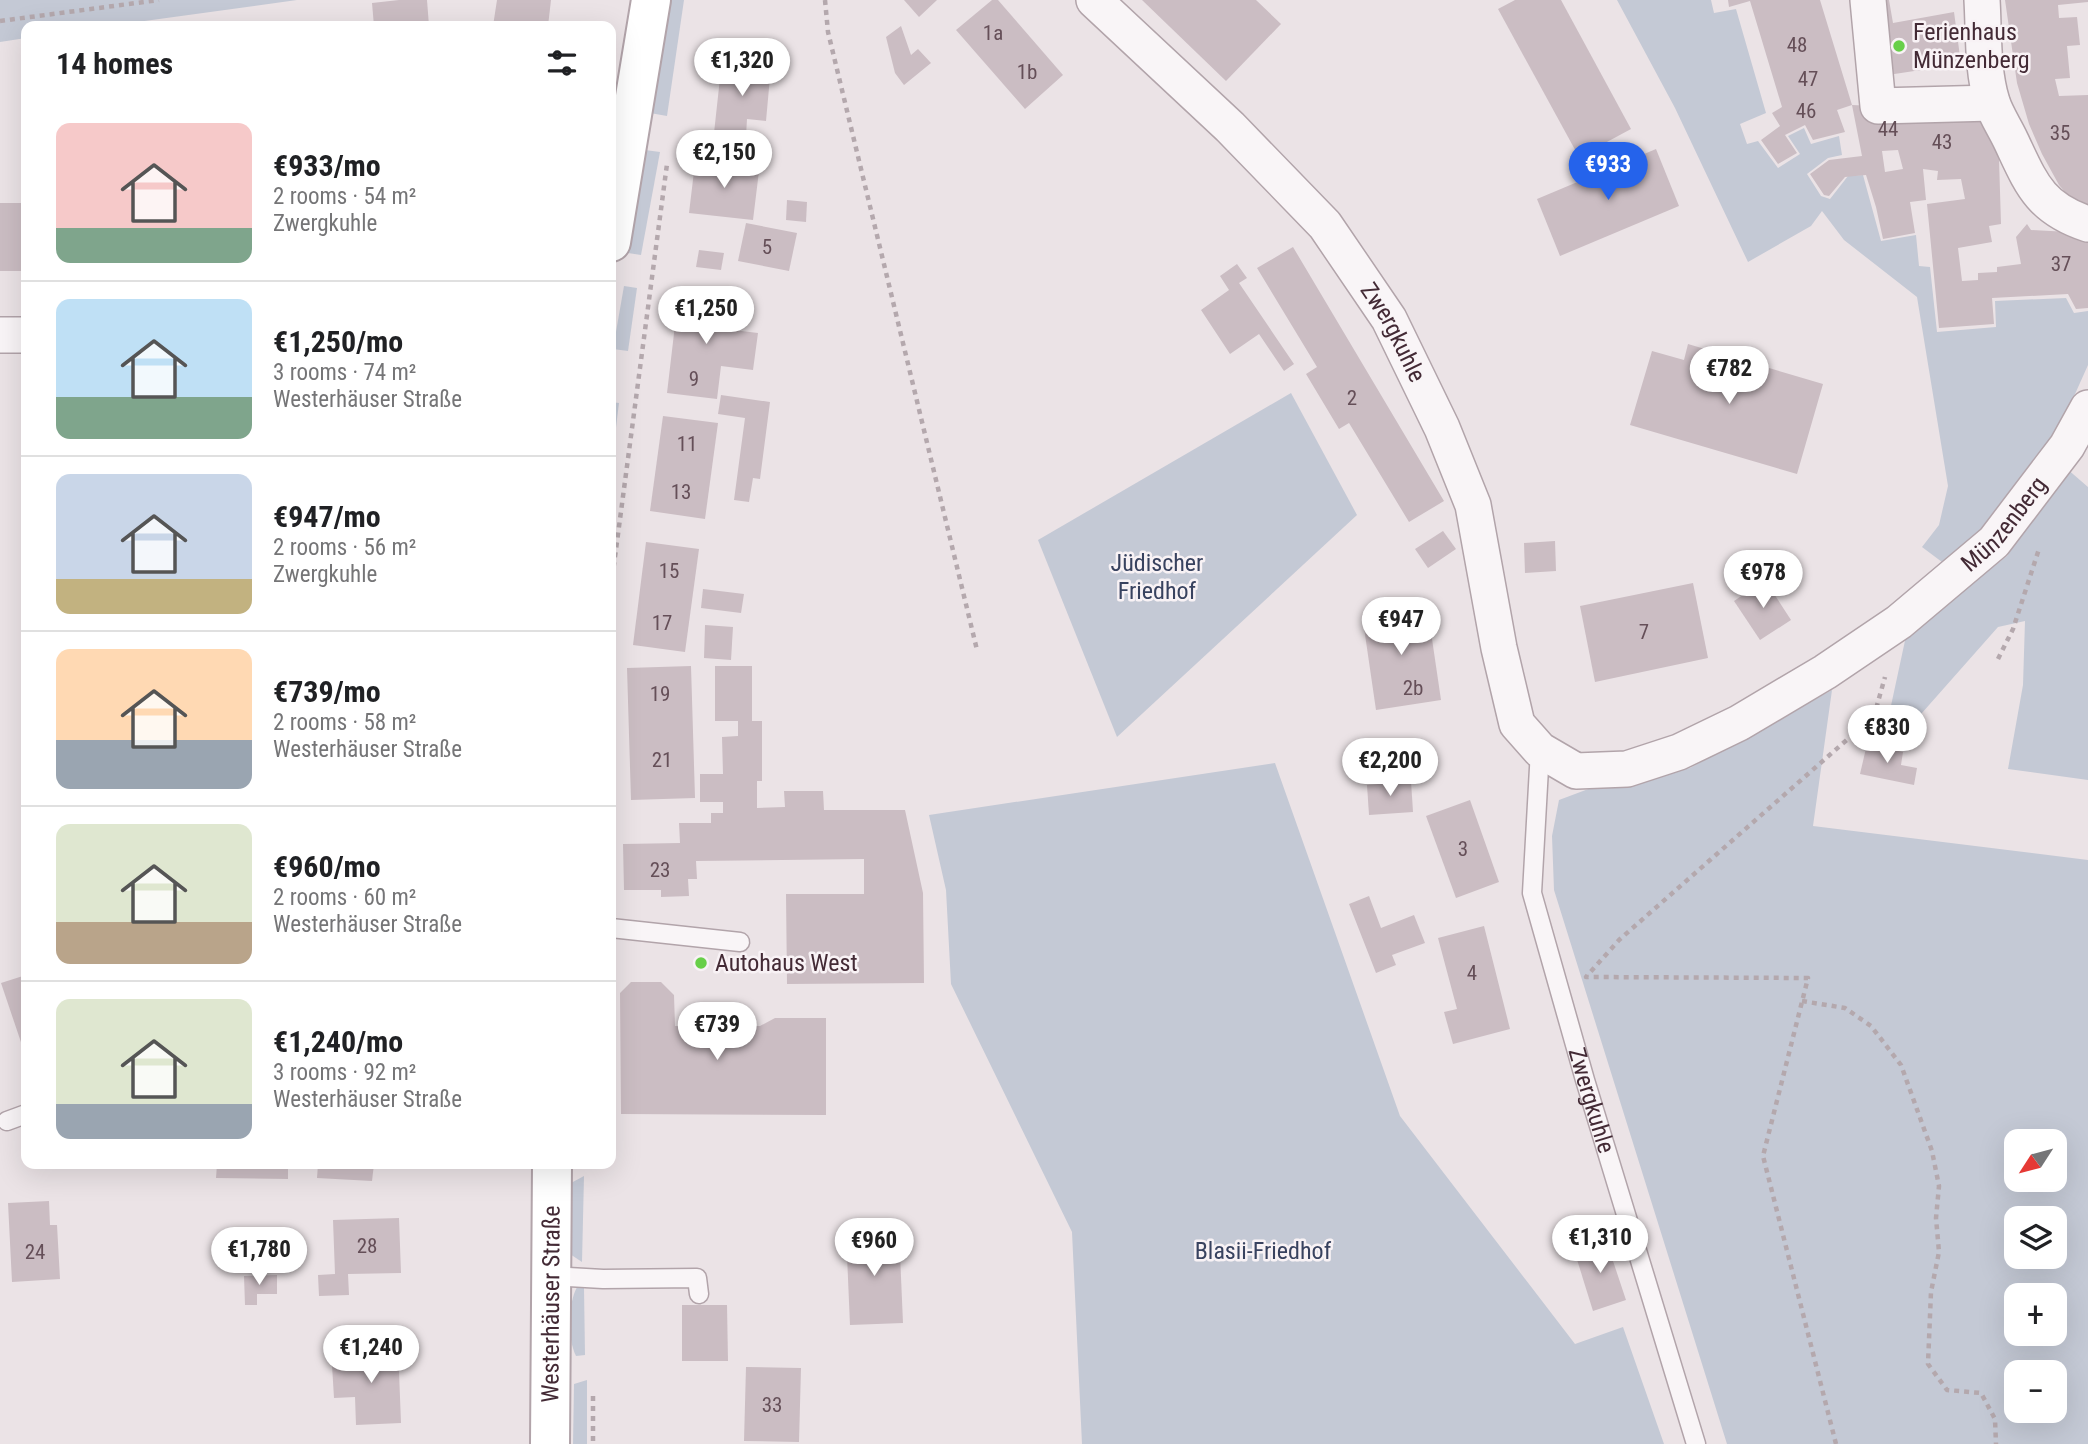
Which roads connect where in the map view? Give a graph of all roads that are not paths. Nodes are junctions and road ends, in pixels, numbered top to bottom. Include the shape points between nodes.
1 (651, 0) edge
2 (1094, 0) edge
3 (1868, 0) edge
4 (1982, 0) edge
5 (1992, 103) junction
6 (616, 212) edge
7 (2088, 224) edge
8 (0, 335) edge
9 (21, 335) edge
10 (2088, 408) edge
11 (1899, 622) joint
12 (1540, 750) junction
13 (616, 929) edge
14 (740, 943) dead end
15 (21, 1116) edge
16 (7, 1121) dead end
17 (552, 1169) edge
18 (551, 1276) junction
19 (699, 1294) dead end
20 (550, 1444) edge
21 (1696, 1444) edge

1 - 6 main road
2 - 12 street, Zwergkuhle via 1230,127 1325,225 1389,319 1473,505 1517,724
3 - 5 street via 1878,106
4 - 5 street
5 - 7 street via 2028,180 2047,203
8 - 9 street
10 - 11 street, Münzenberg via 2067,446 1994,542
11 - 12 street, Zwergkuhle via 1739,723 1679,752 1627,769 1576,771
12 - 21 lane, Zwergkuhle via 1532,893
13 - 14 lane
15 - 16 lane
17 - 18 main road, Westerhäuser Straße
18 - 19 lane via 697,1278
18 - 20 main road, Westerhäuser Straße

